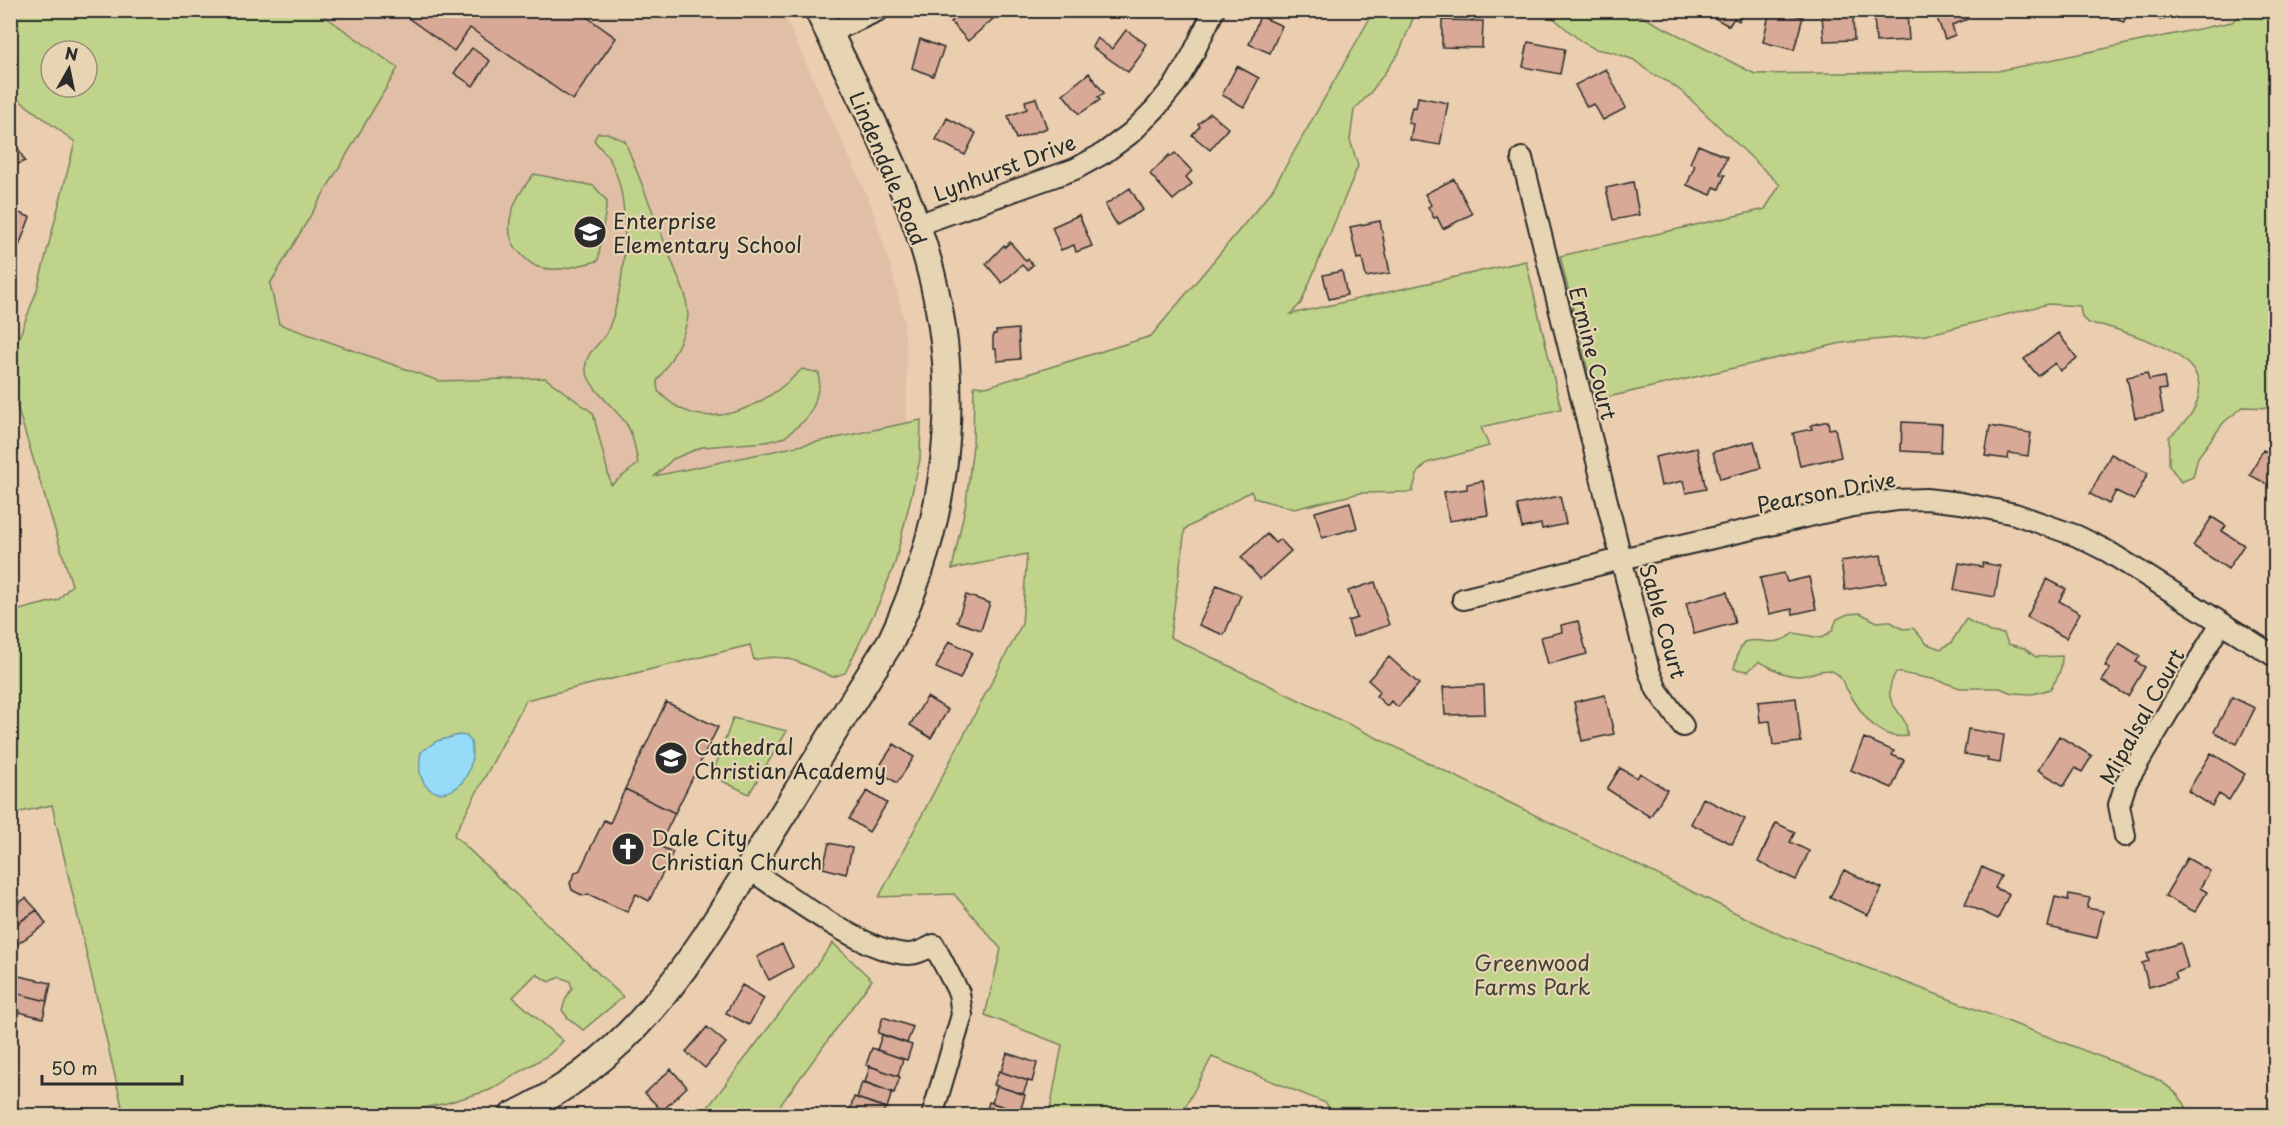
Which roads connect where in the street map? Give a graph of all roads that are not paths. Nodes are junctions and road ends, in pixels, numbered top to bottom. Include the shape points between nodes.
1 (818, 10) edge
2 (879, 10) edge
3 (1214, 10) edge
4 (829, 33) junction
5 (1522, 158) dead end
6 (917, 225) junction
7 (1621, 559) junction
8 (1463, 599) dead end
9 (2221, 623) junction
10 (2276, 657) edge
11 (1683, 726) dead end
12 (2125, 836) dead end
13 (748, 869) junction
14 (512, 1116) edge
15 (932, 1116) edge

1 - 4 street, Lindendale Road
2 - 4 street
3 - 6 street, Lynhurst Drive via 1176,83 1139,125 1104,153 1075,169
4 - 6 street, Lindendale Road
5 - 7 street, Ermine Court
6 - 13 street, Lindendale Road via 942,319 947,357 945,468 933,528 909,603 891,641
7 - 8 street, Pearson Drive
7 - 9 street, Pearson Drive via 1853,506 1897,500 1961,502 2015,513 2078,536
7 - 11 street, Sable Court via 1649,671 1657,690
9 - 10 street, Pearson Drive
9 - 12 street, Mipalsal Court via 2126,783 2120,805
13 - 14 street, Lindendale Road via 667,993 629,1035 558,1091
13 - 15 street via 848,933 881,949 911,954 934,945 958,993 962,1015

